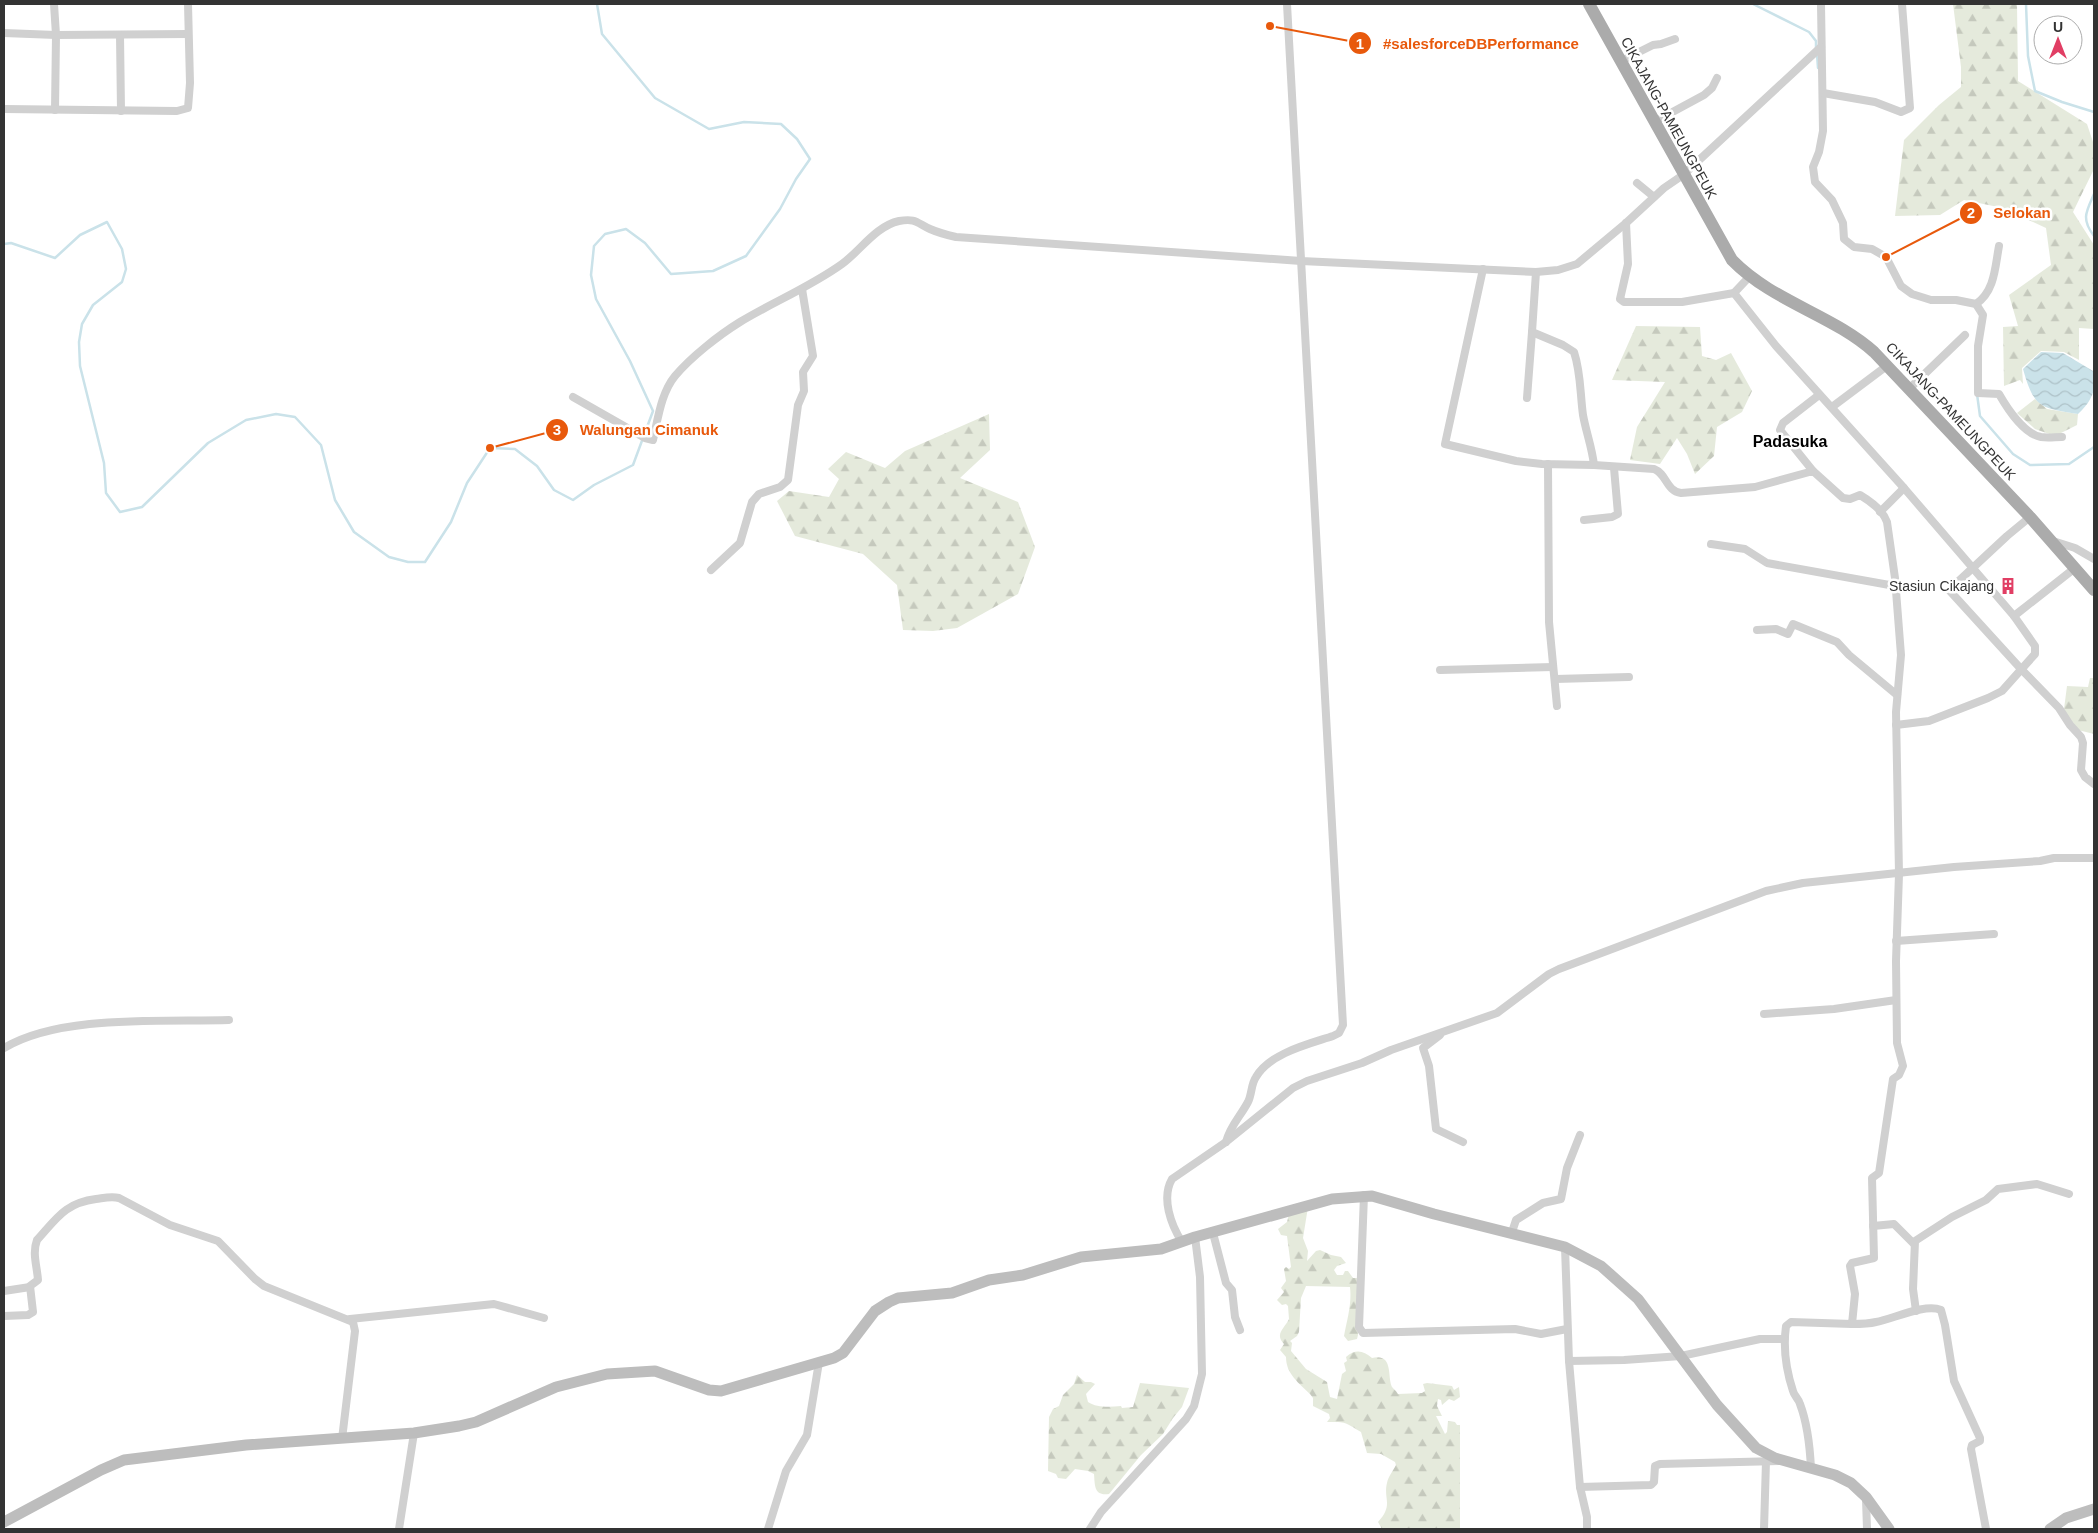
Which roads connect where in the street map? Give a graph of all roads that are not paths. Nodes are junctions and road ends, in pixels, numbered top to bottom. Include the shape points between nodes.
1 (54, 4) edge
2 (188, 4) edge
3 (1287, 4) edge
4 (1588, 4) edge
5 (1821, 4) edge
6 (1902, 4) edge
7 (4, 34) edge
8 (120, 34) junction
9 (188, 34) junction
10 (56, 36) junction
11 (1675, 39) dead end
12 (1818, 50) junction
13 (1621, 61) junction
14 (1717, 78) dead end
15 (1823, 92) junction
16 (4, 109) edge
17 (55, 110) junction
18 (121, 111) junction
19 (1654, 122) junction
20 (1683, 175) junction
21 (1637, 184) dead end
22 (1654, 197) junction
23 (1626, 224) junction
24 (1999, 246) dead end
25 (1301, 261) junction
26 (1483, 269) junction
27 (1536, 272) junction
28 (1750, 276) junction
29 (802, 289) junction
30 (1734, 293) junction
31 (1976, 304) junction
32 (1532, 332) junction
33 (1965, 335) dead end
34 (1888, 365) junction
35 (1910, 388) junction
36 (1819, 395) junction
37 (573, 397) dead end
38 (1527, 398) dead end
39 (1832, 407) junction
40 (2062, 436) dead end
41 (1548, 464) junction
42 (1594, 465) junction
43 (1614, 468) junction
44 (1813, 471) junction
45 (1904, 488) junction
46 (1880, 512) junction
47 (2030, 517) junction
48 (1584, 520) dead end
49 (2051, 540) junction
50 (1711, 544) dead end
51 (2094, 559) edge
52 (1973, 568) junction
53 (2075, 568) junction
54 (711, 570) dead end
55 (1895, 586) junction
56 (2094, 590) edge
57 (2014, 616) junction
58 (1757, 630) dead end
59 (1553, 667) junction
60 (1440, 670) dead end
61 (2021, 670) junction
62 (1629, 677) dead end
63 (1555, 679) junction
64 (1897, 696) junction
65 (1557, 706) dead end
66 (1896, 725) junction
67 (2094, 784) edge
68 (2094, 858) edge
69 (1899, 874) junction
70 (1994, 934) dead end
71 (1896, 941) junction
72 (1896, 1000) junction
73 (1764, 1014) dead end
74 (229, 1020) dead end
75 (1445, 1032) junction
76 (4, 1048) edge
77 (1580, 1135) dead end
78 (1226, 1142) junction
79 (1463, 1142) dead end
80 (2070, 1194) dead end
81 (1364, 1195) junction
82 (1873, 1226) junction
83 (1512, 1232) junction
84 (1213, 1233) junction
85 (1195, 1237) junction
86 (1182, 1242) junction
87 (1914, 1244) junction
88 (1565, 1247) junction
89 (30, 1287) junction
90 (4, 1291) edge
91 (1916, 1311) junction
92 (4, 1316) edge
93 (544, 1318) dead end
94 (350, 1319) junction
95 (1852, 1324) junction
96 (1567, 1329) junction
97 (1240, 1330) dead end
98 (1784, 1339) junction
99 (1681, 1356) junction
100 (1569, 1361) junction
101 (819, 1362) junction
102 (414, 1433) junction
103 (342, 1439) junction
104 (1766, 1461) junction
105 (1785, 1461) junction
106 (1811, 1469) junction
107 (1580, 1487) junction
108 (1866, 1496) junction
109 (2094, 1509) edge
110 (4, 1522) edge
111 (400, 1529) edge
112 (768, 1529) edge
113 (1090, 1529) edge
114 (1588, 1529) edge
115 (1764, 1529) edge
116 (1867, 1529) edge
117 (1889, 1529) edge
118 (1986, 1529) edge
119 (2050, 1529) edge

1 - 10 street
2 - 9 street
3 - 25 street
4 - 13 main road, CIKAJANG-PAMEUNGPEUK
5 - 12 street
6 - 15 street via 1910,108 1902,112 1875,102
7 - 10 street
8 - 9 street
8 - 10 street
8 - 18 street
9 - 18 street via 188,108 177,112
10 - 17 street
11 - 13 street
12 - 15 street
12 - 20 street
13 - 19 main road, CIKAJANG-PAMEUNGPEUK
14 - 19 street via 1704,95
15 - 31 street via 1823,131 1813,167 1815,182 1832,200 1843,224 1844,239 1854,247 1872,248 1886,256 1900,286 1912,294 1931,300
16 - 17 street
17 - 18 street
19 - 20 main road, CIKAJANG-PAMEUNGPEUK
20 - 22 street
20 - 28 main road, CIKAJANG-PAMEUNGPEUK via 1729,256
21 - 22 street
22 - 23 street
23 - 27 street via 1577,264
23 - 30 street via 1628,264 1620,299 1624,302 1682,302
24 - 31 street via 1992,284 1983,300
25 - 26 street
25 - 29 street via 956,237 928,229 920,222 906,220 883,228 842,263
25 - 78 street via 1344,1025 1339,1033 1287,1052 1264,1067 1253,1081 1252,1093 1229,1130
26 - 27 street
26 - 41 street via 1446,444 1516,461
27 - 32 street
28 - 30 street
28 - 34 main road, CIKAJANG-PAMEUNGPEUK via 1858,339
29 - 37 street via 739,322 674,377 658,412 653,440
29 - 54 street via 813,356 803,372 804,392 798,405 788,480 780,487 759,494 752,502 740,543
30 - 36 street
31 - 40 street via 1983,315 1978,346 1978,393 1998,394 2009,412 2033,434
32 - 38 street
32 - 42 street via 1574,352
33 - 35 street
34 - 35 main road, CIKAJANG-PAMEUNGPEUK
34 - 39 street
35 - 47 main road, CIKAJANG-PAMEUNGPEUK
36 - 39 street
36 - 44 street via 1783,423 1780,430
39 - 45 street
41 - 42 street
41 - 59 street via 1549,613
42 - 43 street
43 - 44 street via 1658,470 1671,489 1681,493 1755,487
43 - 48 street via 1618,514
44 - 46 street via 1843,498 1860,495
45 - 46 street
45 - 52 street
46 - 55 street via 1887,522
47 - 49 main road, CIKAJANG-PAMEUNGPEUK
47 - 52 street
49 - 51 street via 2076,548
49 - 53 main road, CIKAJANG-PAMEUNGPEUK
50 - 55 street via 1745,549 1767,563
52 - 57 street
52 - 61 street via 1949,590 1950,594
53 - 56 main road, CIKAJANG-PAMEUNGPEUK
53 - 57 street
55 - 64 street via 1901,655
57 - 61 street via 2036,650
58 - 64 street via 1776,629 1788,634 1793,624 1834,640
59 - 60 street
59 - 63 street
61 - 66 street via 2002,691 1988,698 1929,721
61 - 67 street via 2061,710 2081,737 2081,770
62 - 63 street
63 - 65 street
64 - 66 street
66 - 69 street
68 - 69 street via 2054,858
69 - 71 street
69 - 75 street via 1803,883 1766,892 1559,969 1497,1013
70 - 71 street
71 - 72 street
72 - 73 street
72 - 82 street via 1897,1043 1903,1066 1893,1080 1879,1173 1872,1178
74 - 76 street via 80,1026 38,1033
75 - 78 street via 1293,1088
75 - 79 street via 1423,1048 1430,1066 1436,1129
77 - 83 street via 1567,1168 1561,1199 1543,1204 1516,1220
78 - 86 street via 1168,1185 1170,1218
80 - 87 street via 2034,1184 1998,1189
81 - 83 street
81 - 84 street via 1332,1199
81 - 96 street via 1359,1327 1363,1333 1515,1329 1541,1334
82 - 87 street via 1894,1224
82 - 95 street via 1874,1258 1850,1266 1855,1294
83 - 88 street
84 - 85 street
84 - 97 street via 1226,1283 1232,1290 1234,1317
85 - 86 street
85 - 113 street via 1201,1286 1202,1374 1194,1406
86 - 101 street via 1161,1249 1081,1257 1024,1275 989,1280 952,1293 894,1300 875,1311 843,1352
87 - 91 street via 1912,1289
88 - 96 street
88 - 99 street via 1601,1266 1628,1288
89 - 90 street
89 - 92 street via 33,1312
89 - 94 street via 38,1280 34,1254 37,1240 74,1204 112,1197 170,1225 218,1241 264,1286
91 - 95 street via 1877,1322
91 - 118 street via 1941,1310 1954,1381 1980,1438 1971,1449
93 - 94 street via 494,1304
94 - 103 street via 356,1331
95 - 98 street via 1791,1322 1787,1324
96 - 100 street
98 - 99 street via 1760,1338
98 - 106 street via 1785,1361 1806,1427
99 - 100 street
99 - 105 street via 1742,1434 1762,1452
100 - 107 street
101 - 102 street via 721,1391 709,1390 655,1371 598,1376 556,1386 476,1422
101 - 112 street via 807,1435 786,1471
102 - 103 street
102 - 111 street
103 - 110 street via 246,1445 124,1460
104 - 105 street
104 - 107 street via 1660,1464 1655,1466 1651,1485
104 - 115 street
105 - 106 street
106 - 108 street via 1844,1480
107 - 114 street
108 - 116 street
108 - 117 street
109 - 119 street via 2066,1518

